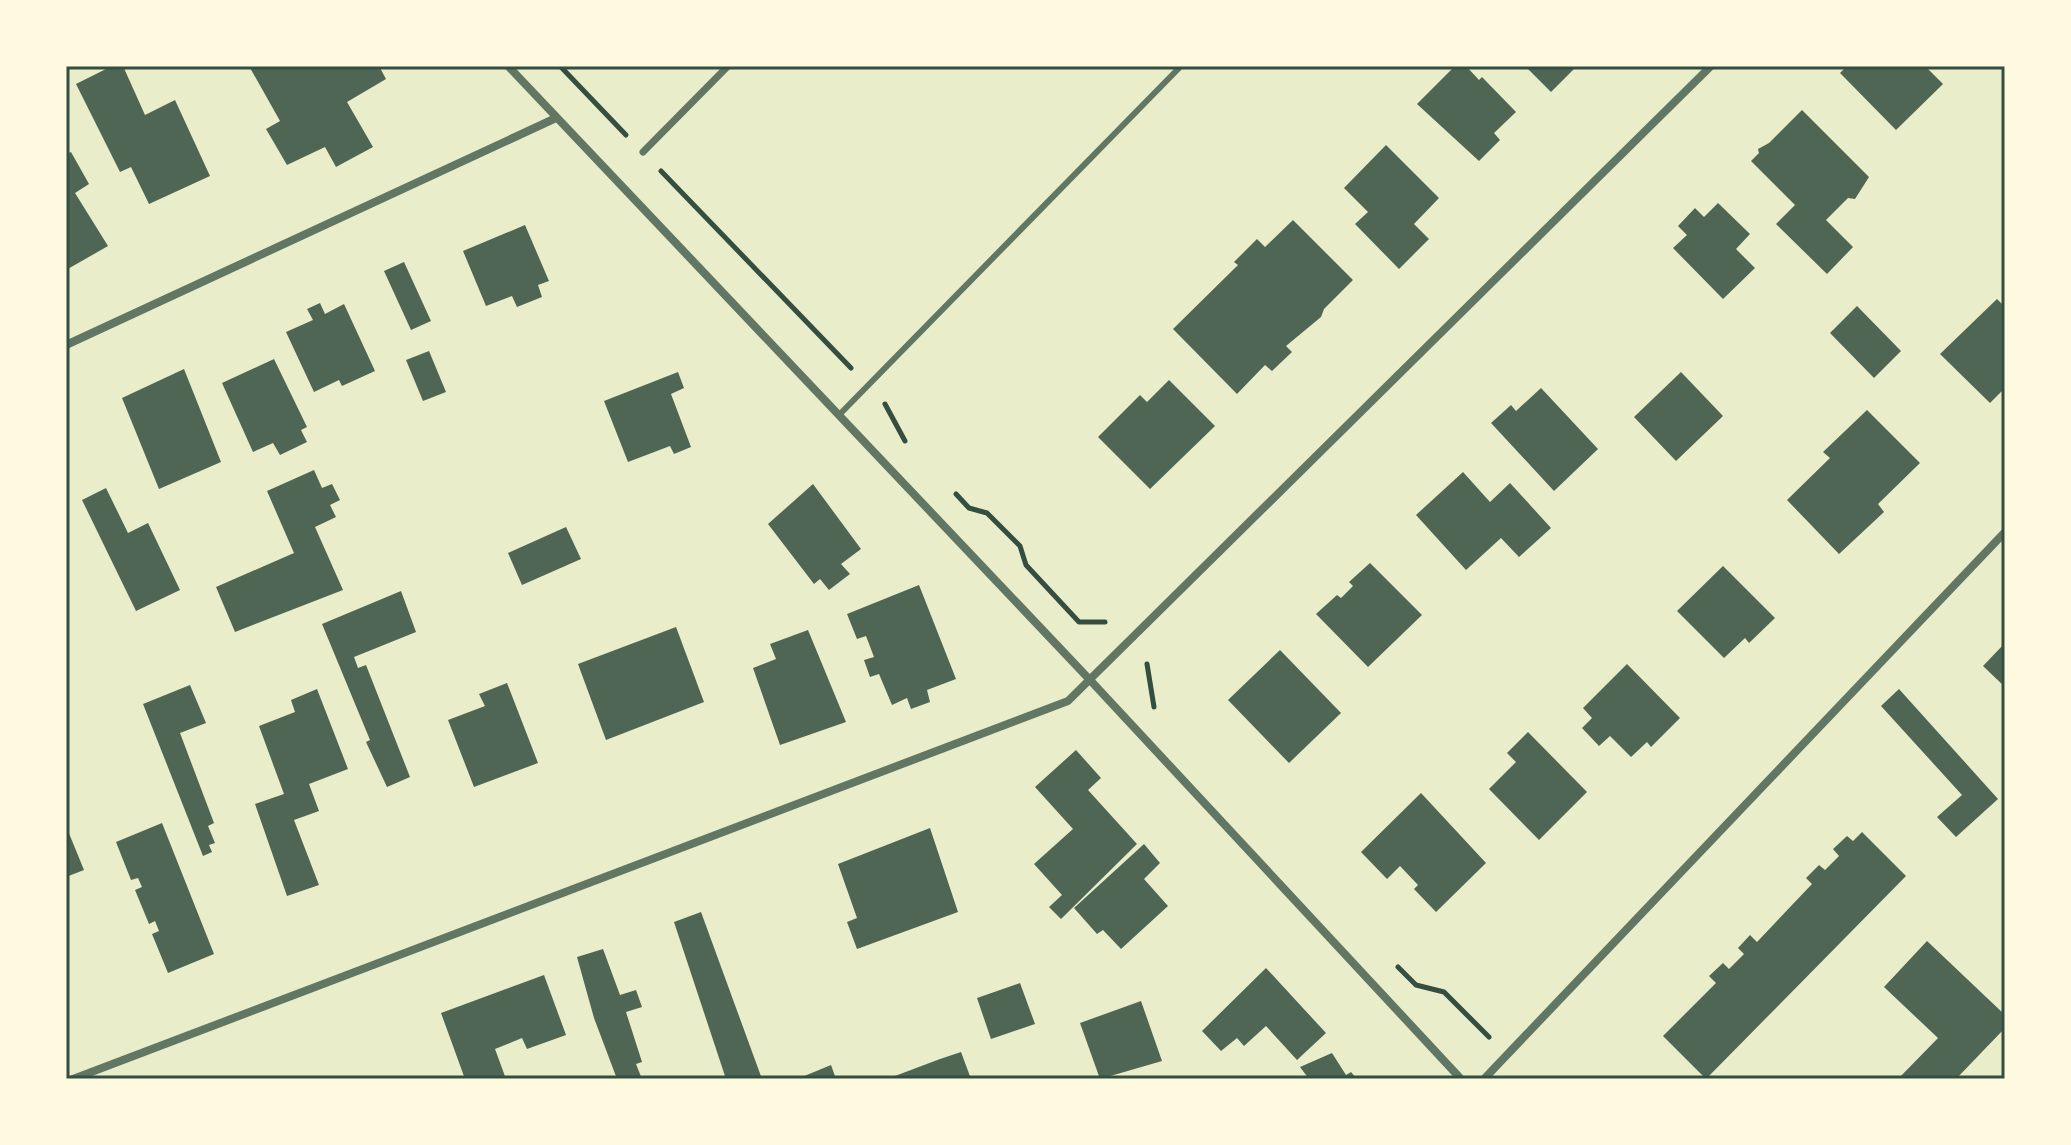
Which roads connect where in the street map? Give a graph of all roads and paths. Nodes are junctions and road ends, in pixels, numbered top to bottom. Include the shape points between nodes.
1 (508, 66) edge
2 (560, 66) edge
3 (728, 66) edge
4 (1181, 66) edge
5 (1711, 66) edge
6 (556, 118) junction
7 (643, 152) junction
8 (66, 345) edge
9 (867, 384) junction
10 (840, 414) junction
11 (912, 448) dead end
12 (950, 488) dead end
13 (2005, 532) edge
14 (1105, 622) dead end
15 (1147, 664) dead end
16 (1090, 680) junction
17 (1155, 714) dead end
18 (1395, 963) dead end
19 (1485, 1033) dead end
20 (73, 1079) edge
21 (1461, 1079) edge
22 (1484, 1079) edge

1 - 6 street
2 - 7 path
3 - 7 street
4 - 9 lane
5 - 16 street
6 - 8 street
6 - 10 street
7 - 9 path
9 - 10 lane
9 - 11 path
10 - 16 street
12 - 14 path via 969,508 987,513 1020,546 1026,565 1079,622
13 - 22 street
15 - 17 path
16 - 20 street via 1068,701 993,731
16 - 21 street
18 - 19 path via 1416,985 1444,992

